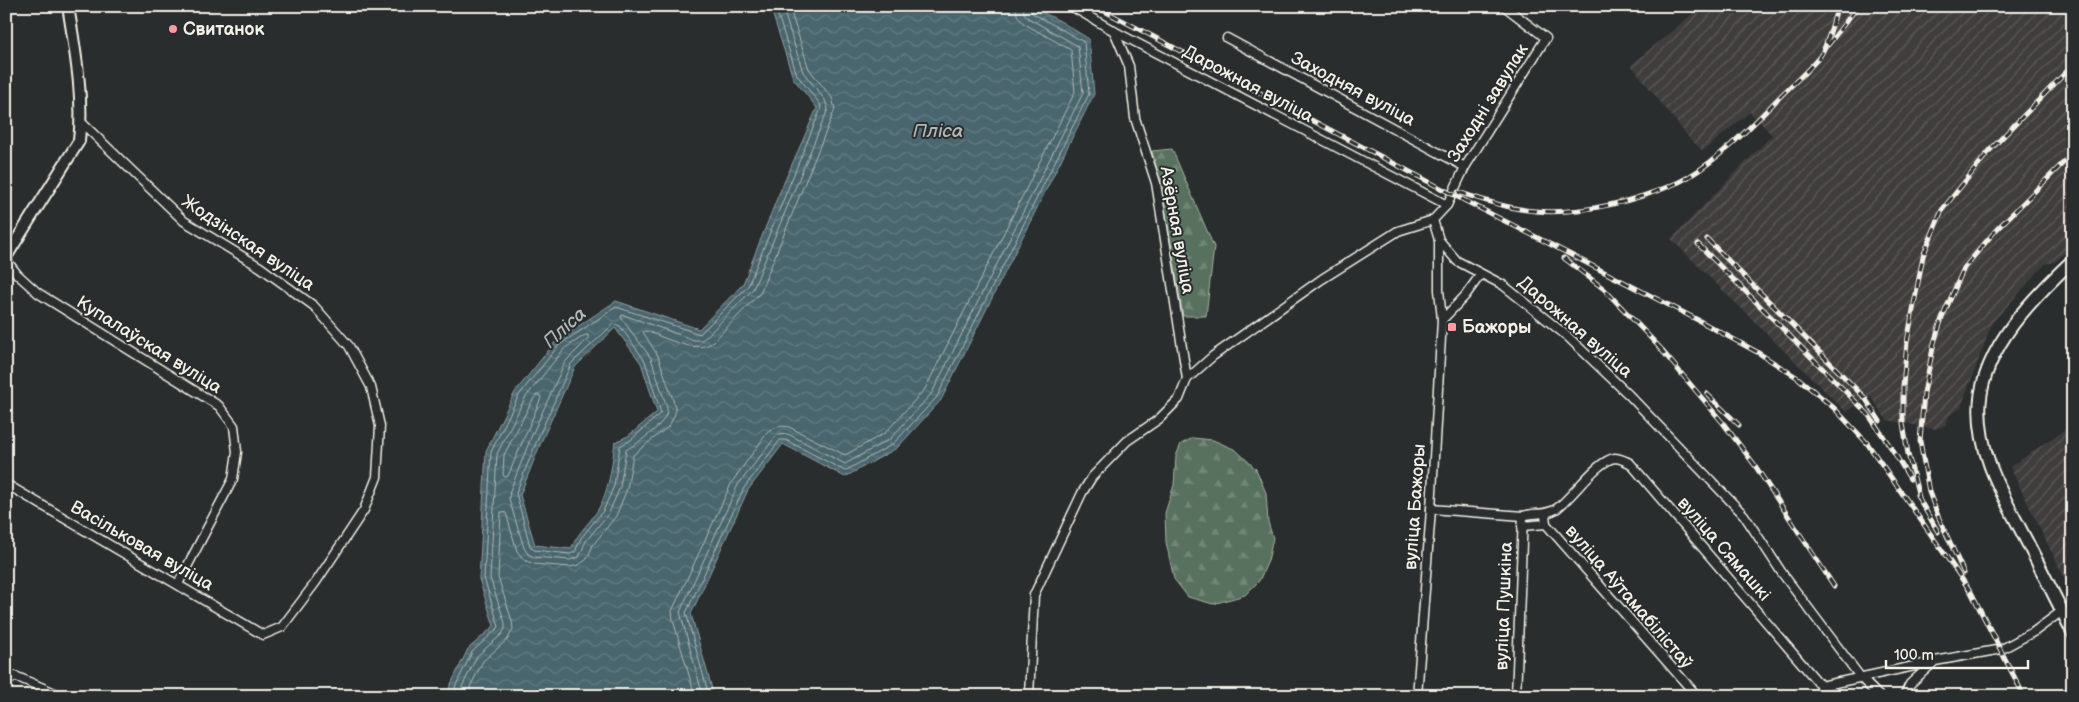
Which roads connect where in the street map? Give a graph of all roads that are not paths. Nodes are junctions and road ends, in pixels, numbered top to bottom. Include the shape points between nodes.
1 (68, 6) edge
2 (1071, 6) edge
3 (1504, 6) edge
4 (1114, 31) junction
5 (1227, 38) dead end
6 (81, 122) junction
7 (1465, 167) junction
8 (1447, 205) junction
9 (1434, 220) junction
10 (1439, 240) junction
11 (6, 258) edge
12 (2073, 260) edge
13 (1481, 274) junction
14 (1442, 320) junction
15 (1188, 379) junction
16 (6, 484) edge
17 (1431, 509) junction
18 (1545, 514) junction
19 (1523, 516) junction
20 (1546, 524) junction
21 (1522, 526) junction
22 (178, 584) junction
23 (2062, 611) junction
24 (2073, 632) edge
25 (263, 635) joint
26 (1935, 661) junction
27 (1862, 678) junction
28 (6, 684) edge
29 (1821, 686) junction
30 (62, 696) edge
31 (1029, 696) edge
32 (1417, 696) edge
33 (1516, 696) edge
34 (1696, 696) edge
35 (1821, 696) edge
36 (1879, 696) edge
37 (1904, 696) edge

1 - 6 street via 76,51
2 - 4 street, Дарожная вуліца
3 - 7 street, Заходні завулак via 1546,38
4 - 8 street, Дарожная вуліца
4 - 15 street, Азёрная вуліца via 1129,66 1136,118 1156,182
5 - 7 street, Заходняя вуліца
6 - 11 street via 79,141
6 - 25 street, Жодзінская вуліца via 184,221 260,267 314,306 349,346 371,387 380,426 377,477 364,510 282,627
7 - 8 street, Заходні завулак
8 - 9 street
9 - 10 street, Дарожная вуліца
9 - 15 street via 1398,231 1322,280 1213,356
10 - 13 street, Дарожная вуліца via 1456,261
10 - 14 street, вуліца Бажоры
11 - 22 street, Купалаўская вуліца via 17,274 38,293 219,406 234,426 237,452 233,480
12 - 23 main road via 2011,328 1991,362 1980,402 1980,429 1992,474
13 - 14 street
13 - 27 street, Дарожная вуліца via 1503,285 1567,336 1744,515 1782,573
14 - 17 street, вуліца Бажоры
15 - 31 street via 1179,399 1159,419 1127,441 1092,477 1082,493 1034,595
16 - 22 street, Васільковая вуліца
17 - 19 street
17 - 32 street, вуліца Бажоры
18 - 19 street
18 - 20 street, вуліца Аўтамабілістаў
18 - 29 street, вуліца Сямашкі via 1556,509 1609,460 1617,458 1630,462
19 - 21 street, вуліца Пушкіна
20 - 21 street
20 - 34 street, вуліца Аўтамабілістаў
21 - 33 street, вуліца Пушкіна
22 - 25 street, Васільковая вуліца
23 - 24 main road
23 - 26 street via 2002,649
26 - 27 street
26 - 37 street via 1910,684
27 - 29 street
27 - 36 street, Дарожная вуліца
28 - 30 street via 15,676
29 - 35 street

